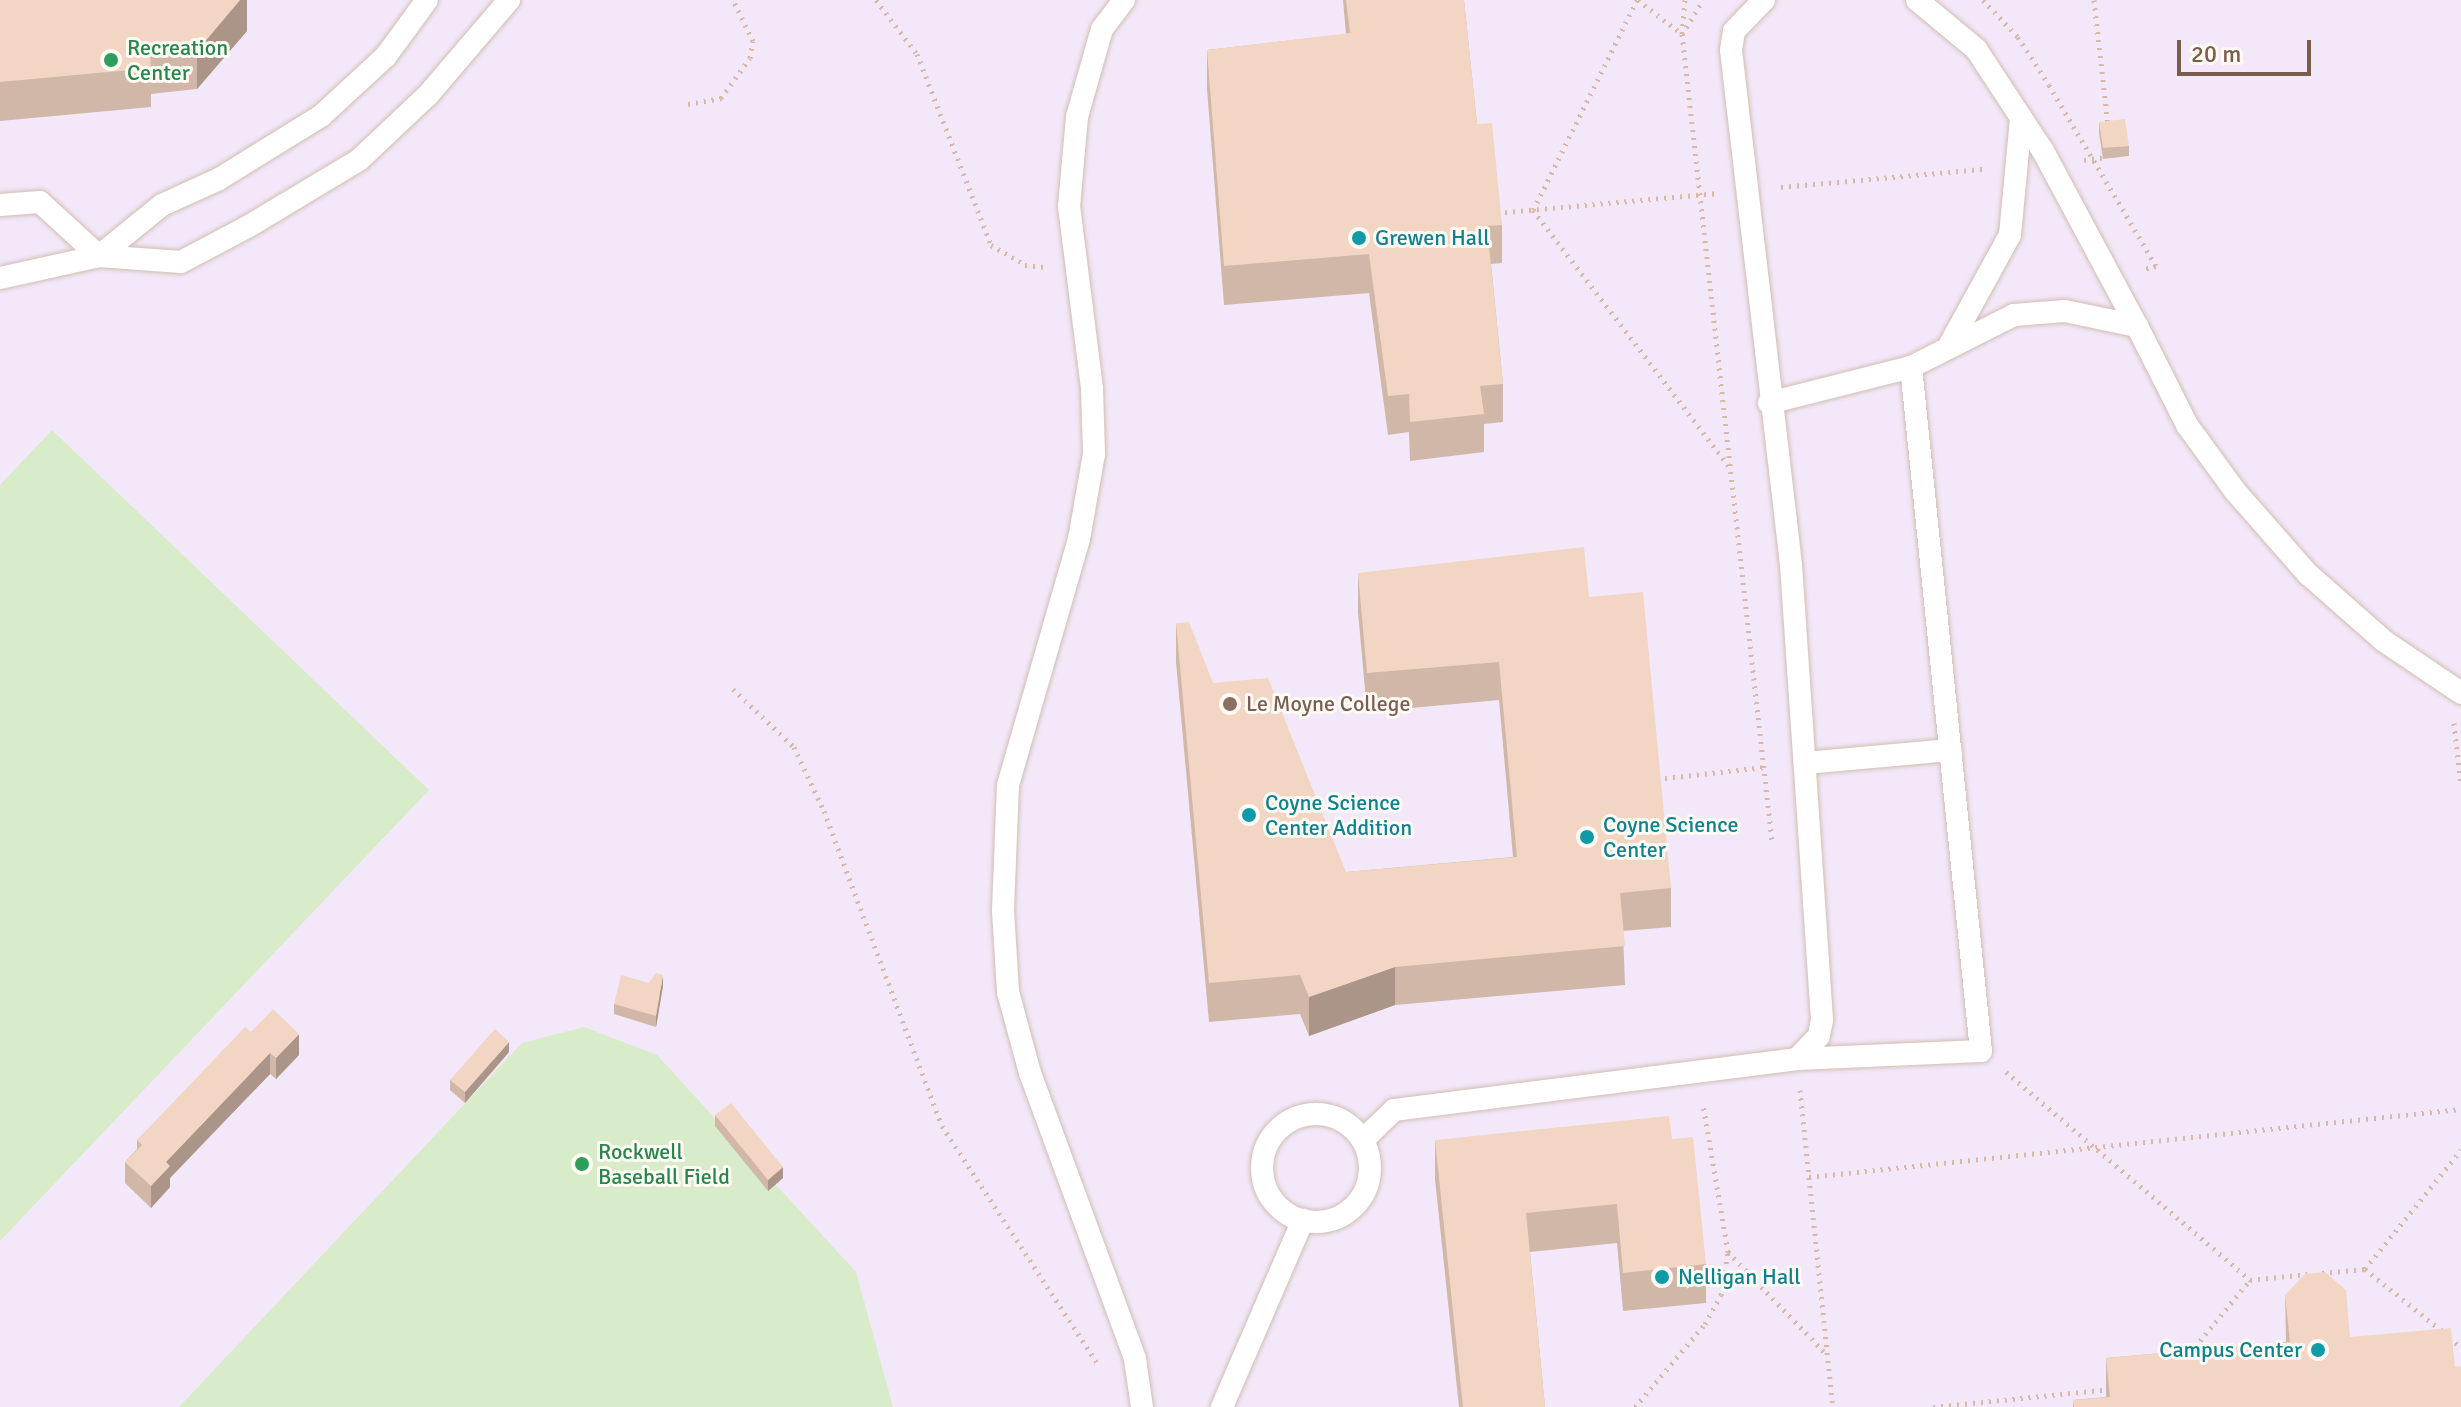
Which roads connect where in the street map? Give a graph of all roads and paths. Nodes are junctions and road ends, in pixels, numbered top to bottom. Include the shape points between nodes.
1 (427, 0) edge
2 (509, 0) edge
3 (733, 0) edge
4 (876, 0) edge
5 (1124, 0) edge
6 (1637, 0) edge
7 (1685, 0) edge
8 (1703, 0) edge
9 (1764, 0) edge
10 (1917, 0) edge
11 (2094, 0) edge
12 (1682, 34) junction
13 (688, 104) dead end
14 (2021, 118) junction
15 (2110, 140) edge
16 (2112, 156) edge
17 (2049, 163) junction
18 (2019, 165) junction
19 (1746, 190) junction
20 (1700, 195) junction
21 (0, 205) edge
22 (1533, 210) junction
23 (1497, 213) edge
24 (99, 256) junction
25 (1078, 270) junction
26 (0, 278) edge
27 (2137, 326) junction
28 (1950, 344) junction
29 (1911, 367) junction
30 (1769, 403) junction
31 (1731, 469) junction
32 (733, 689) dead end
33 (2456, 690) edge
34 (1950, 750) junction
35 (1805, 763) junction
36 (1764, 767) junction
37 (1657, 779) edge
38 (2461, 785) edge
39 (1774, 859) dead end
40 (1981, 1051) junction
41 (1797, 1059) junction
42 (1698, 1072) junction
43 (2461, 1109) edge
44 (1363, 1140) junction
45 (2094, 1147) junction
46 (2461, 1150) edge
47 (1809, 1177) junction
48 (1303, 1220) junction
49 (1728, 1252) junction
50 (2365, 1269) junction
51 (2250, 1280) junction
52 (2461, 1347) edge
53 (1827, 1355) junction
54 (1135, 1359) junction
55 (2183, 1361) edge
56 (2118, 1389) edge
57 (1142, 1407) edge
58 (1222, 1407) edge
59 (1635, 1407) edge
60 (1833, 1407) edge
61 (1933, 1407) edge

1 - 24 lane via 386,56 321,116 219,179 162,205
2 - 24 lane via 428,95 359,160 181,262
3 - 13 path via 753,41 750,58 721,98
4 - 25 path via 924,68 991,245 1025,265
5 - 25 lane via 1102,29 1077,117 1069,206
6 - 12 path
6 - 22 path
7 - 12 path
8 - 12 path
9 - 19 lane via 1734,31 1731,50
10 - 14 lane via 1976,49
11 - 15 path
12 - 20 path
14 - 17 lane
14 - 18 lane
16 - 17 path
17 - 27 lane
18 - 19 path
18 - 28 lane via 2010,235
19 - 20 path
19 - 30 lane
20 - 22 path
20 - 31 path
21 - 24 lane via 40,202
22 - 23 path
22 - 31 path
24 - 26 lane
25 - 54 lane via 1094,454 1079,539 1008,785 1003,910 1008,992 1030,1073
27 - 28 lane via 2065,311 2014,315
27 - 33 lane via 2187,425 2235,491 2308,574 2384,641
28 - 29 lane
29 - 30 lane
29 - 34 lane
30 - 35 lane via 1791,565
31 - 36 path
32 - 54 path via 794,747 824,811 942,1126 1103,1371
33 - 38 path
34 - 35 lane
34 - 40 lane
35 - 41 lane via 1822,1020 1819,1036
36 - 37 path
36 - 39 path
40 - 41 lane
40 - 45 path
41 - 42 lane
41 - 47 path
42 - 44 lane via 1394,1110
42 - 49 path
43 - 45 path
44 - 48 lane via 1371,1165 1368,1187 1355,1207 1336,1219
44 - 48 lane via 1351,1124 1331,1114 1307,1113 1286,1121 1270,1138 1262,1159 1263,1182 1274,1202
45 - 47 path
45 - 51 path
46 - 50 path
47 - 53 path
48 - 58 lane
49 - 53 path
49 - 59 path via 1721,1295 1705,1324
50 - 51 path
50 - 52 path
51 - 55 path
53 - 60 path
54 - 57 lane
56 - 61 path

